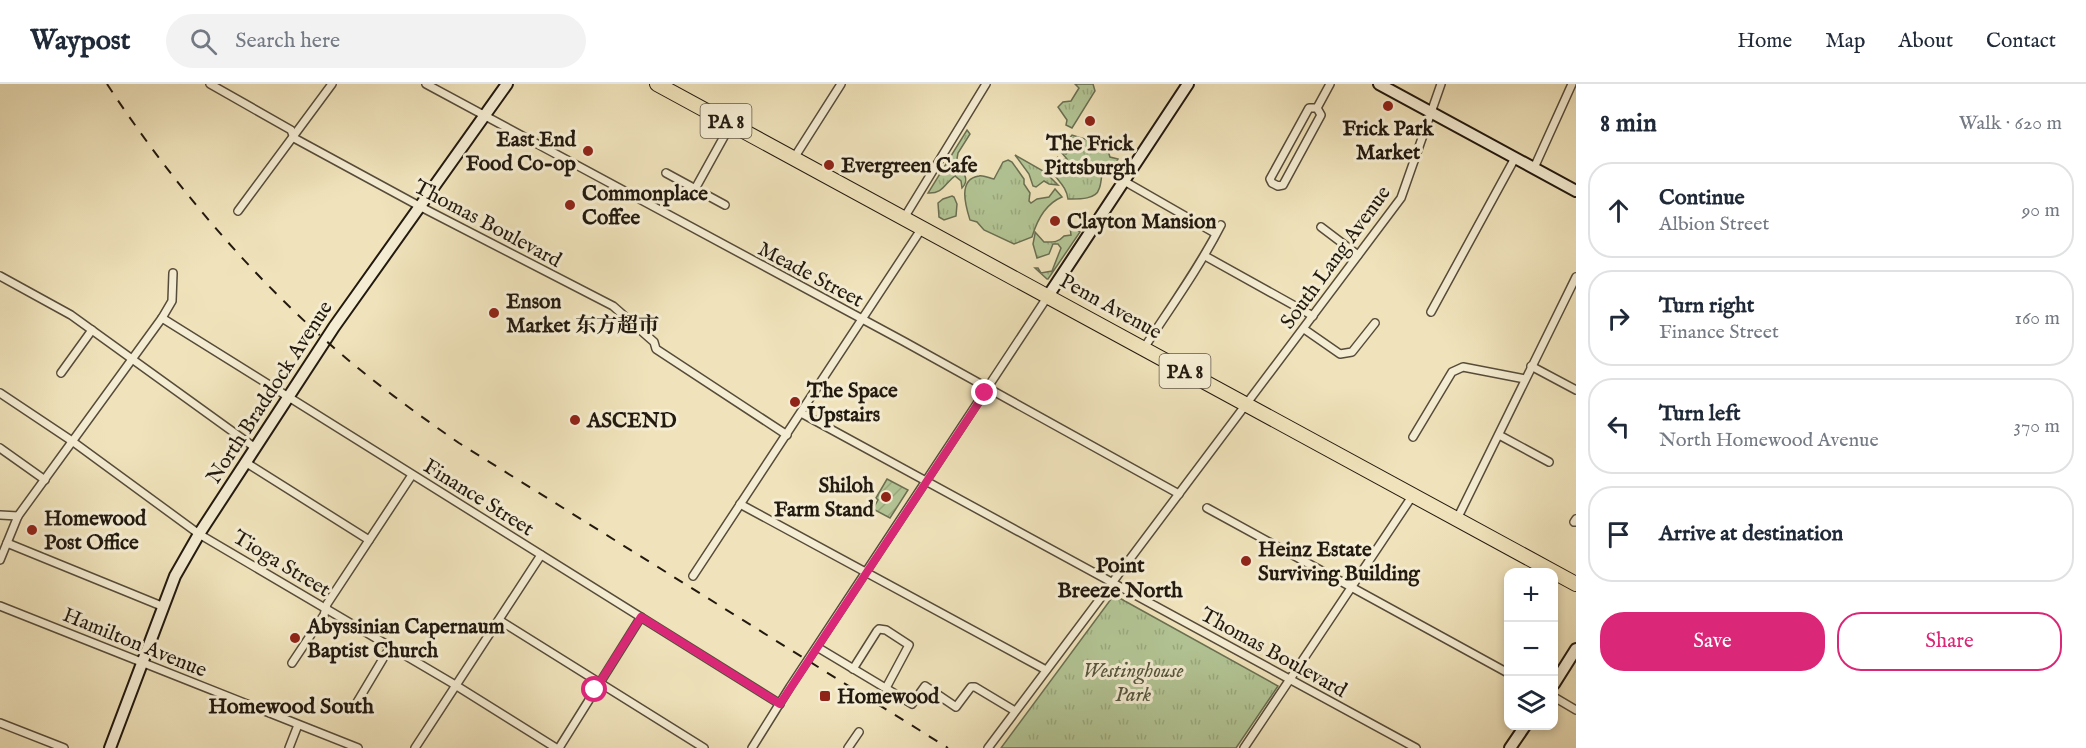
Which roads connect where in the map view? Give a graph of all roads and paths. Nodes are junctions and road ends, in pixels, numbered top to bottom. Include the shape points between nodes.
1 (210, 84) edge
2 (332, 84) edge
3 (426, 84) edge
4 (507, 84) edge
5 (840, 84) edge
6 (1188, 84) edge
7 (1330, 84) edge
8 (1379, 84) edge
9 (1440, 84) edge
10 (1572, 84) edge
11 (663, 85) edge
12 (984, 85) edge
13 (1317, 108) junction
14 (1431, 113) junction
15 (485, 116) junction
16 (731, 124) junction
17 (294, 138) junction
18 (794, 158) junction
19 (1515, 158) junction
20 (1534, 168) junction
21 (666, 172) dead end
22 (1124, 181) junction
23 (695, 189) junction
24 (1576, 191) edge
25 (725, 205) dead end
26 (421, 207) junction
27 (237, 211) dead end
28 (904, 218) junction
29 (1221, 225) dead end
30 (1321, 227) dead end
31 (922, 228) junction
32 (1213, 232) dead end
33 (1358, 255) junction
34 (1205, 256) junction
35 (173, 273) dead end
36 (0, 276) edge
37 (1576, 277) edge
38 (1573, 294) edge
39 (1048, 296) junction
40 (1431, 312) dead end
41 (1312, 316) junction
42 (162, 318) junction
43 (861, 320) junction
44 (1375, 323) dead end
45 (1304, 329) junction
46 (92, 330) junction
47 (1144, 348) junction
48 (132, 359) junction
49 (1532, 366) junction
50 (61, 373) dead end
51 (1525, 379) junction
52 (988, 388) junction
53 (1576, 390) edge
54 (0, 393) edge
55 (287, 397) junction
56 (1247, 404) junction
57 (801, 413) junction
58 (787, 435) junction
59 (1499, 435) junction
60 (1413, 437) dead end
61 (72, 441) junction
62 (254, 447) junction
63 (0, 448) edge
64 (245, 462) junction
65 (1549, 462) dead end
66 (412, 475) junction
67 (45, 480) junction
68 (927, 481) junction
69 (1179, 494) junction
70 (1413, 495) junction
71 (740, 504) junction
72 (1207, 508) dead end
73 (0, 515) edge
74 (18, 516) junction
75 (1457, 519) junction
76 (200, 534) junction
77 (369, 540) junction
78 (7, 543) junction
79 (541, 555) junction
80 (0, 560) edge
81 (866, 574) junction
82 (693, 576) dead end
83 (1113, 583) junction
84 (1576, 584) edge
85 (1353, 587) junction
86 (0, 606) edge
87 (164, 607) junction
88 (326, 609) junction
89 (641, 617) junction
90 (499, 620) junction
91 (390, 647) junction
92 (817, 647) junction
93 (1576, 649) edge
94 (143, 662) junction
95 (292, 663) dead end
96 (853, 669) junction
97 (1046, 670) junction
98 (1504, 670) edge
99 (1558, 678) edge
100 (1290, 680) junction
101 (599, 683) junction
102 (455, 685) junction
103 (886, 688) junction
104 (1558, 699) edge
105 (780, 704) junction
106 (353, 709) dead end
107 (1576, 710) edge
108 (1015, 711) junction
109 (0, 723) edge
110 (298, 725) junction
111 (1522, 730) edge
112 (859, 732) dead end
113 (64, 748) edge
114 (111, 748) edge
115 (289, 748) edge
116 (358, 748) edge
117 (415, 748) edge
118 (557, 748) edge
119 (704, 748) edge
120 (752, 748) edge
121 (848, 748) edge
122 (988, 748) edge
123 (1244, 748) edge
124 (1416, 748) edge
125 (1510, 748) edge

1 - 17 street, Thomas Boulevard via 291,130
2 - 17 street
3 - 15 street, Meade Street
4 - 15 main road, North Braddock Avenue
5 - 18 street
6 - 22 main road
7 - 13 street
8 - 14 main road
9 - 14 street, South Lang Avenue
10 - 20 street
11 - 16 highway, Penn Avenue / PA 8
12 - 28 street
13 - 13 street via 1310,108 1270,179 1272,183 1284,185 1320,115
14 - 19 main road
14 - 33 street, South Lang Avenue via 1401,198
15 - 26 main road, North Braddock Avenue
15 - 43 street, Meade Street
16 - 18 highway, Penn Avenue / PA 8
16 - 23 street
17 - 26 street, Thomas Boulevard
17 - 27 street
18 - 28 highway, Penn Avenue / PA 8
19 - 20 main road
19 - 40 street
20 - 24 main road
21 - 23 street
22 - 32 street
22 - 39 main road
23 - 25 street
26 - 55 main road, North Braddock Avenue
26 - 58 street, Thomas Boulevard via 613,306 654,342 656,349
28 - 31 highway, Penn Avenue / PA 8
29 - 34 street
30 - 33 street
31 - 39 highway, Penn Avenue / PA 8
31 - 43 street
33 - 41 street, South Lang Avenue
34 - 41 street
34 - 47 street
35 - 42 street via 172,301
36 - 46 street
37 - 38 street
38 - 49 street
39 - 47 highway, Penn Avenue / PA 8
39 - 52 street
41 - 45 street, South Lang Avenue
42 - 48 street
42 - 55 street, Finance Street
43 - 52 street, Meade Street
43 - 57 street
44 - 45 street via 1352,352 1340,354
45 - 56 street, South Lang Avenue
46 - 48 street
46 - 50 street
47 - 56 highway, Penn Avenue / PA 8
48 - 61 street
48 - 62 street
49 - 51 street
49 - 53 street
51 - 59 street
51 - 60 street via 1456,368
52 - 68 street
52 - 69 street, Meade Street
54 - 61 street, Tioga Street
55 - 62 main road, North Braddock Avenue
55 - 66 street, Finance Street
56 - 69 street, South Lang Avenue
56 - 70 highway, Penn Avenue / PA 8
57 - 58 street
57 - 68 street, Thomas Boulevard
58 - 71 street
59 - 65 street
59 - 75 street
61 - 67 street
61 - 76 street, Tioga Street
62 - 64 main road, North Braddock Avenue
63 - 67 street
64 - 76 main road, North Braddock Avenue
64 - 77 street
66 - 77 street
66 - 79 street, Finance Street
67 - 74 street
68 - 81 street
68 - 83 street, Thomas Boulevard
69 - 83 street, South Lang Avenue
70 - 75 highway, Penn Avenue / PA 8
70 - 85 street
71 - 81 street
71 - 82 street
72 - 85 street
73 - 74 street
74 - 78 street
75 - 84 highway, Penn Avenue / PA 8
76 - 87 main road, North Braddock Avenue via 175,576
76 - 88 street, Tioga Street
77 - 88 street
78 - 80 street
78 - 87 street
79 - 89 street, Finance Street
79 - 90 street
81 - 92 street
81 - 97 street
83 - 97 street, South Lang Avenue
83 - 100 street, Thomas Boulevard
85 - 98 street
85 - 100 street
86 - 94 street, Hamilton Avenue
87 - 94 main road, North Braddock Avenue
88 - 91 street, Tioga Street
88 - 95 street
89 - 101 street
89 - 105 street, Finance Street
90 - 101 street
90 - 102 street
91 - 102 street, Tioga Street
91 - 106 street
92 - 96 street
92 - 105 street
93 - 99 main road
94 - 110 street, Hamilton Avenue
94 - 114 main road, North Braddock Avenue
96 - 103 street
96 - 103 street via 877,631 886,630 909,645
97 - 108 street, South Lang Avenue
100 - 123 street
100 - 124 street, Thomas Boulevard
101 - 118 street
101 - 119 street
102 - 117 street
102 - 118 street, Tioga Street
103 - 108 street via 912,704 925,686 956,707 975,687
104 - 107 street
105 - 120 street
108 - 122 street, South Lang Avenue
109 - 113 street
110 - 115 street
110 - 116 street, Hamilton Avenue
111 - 125 main road
112 - 121 street

